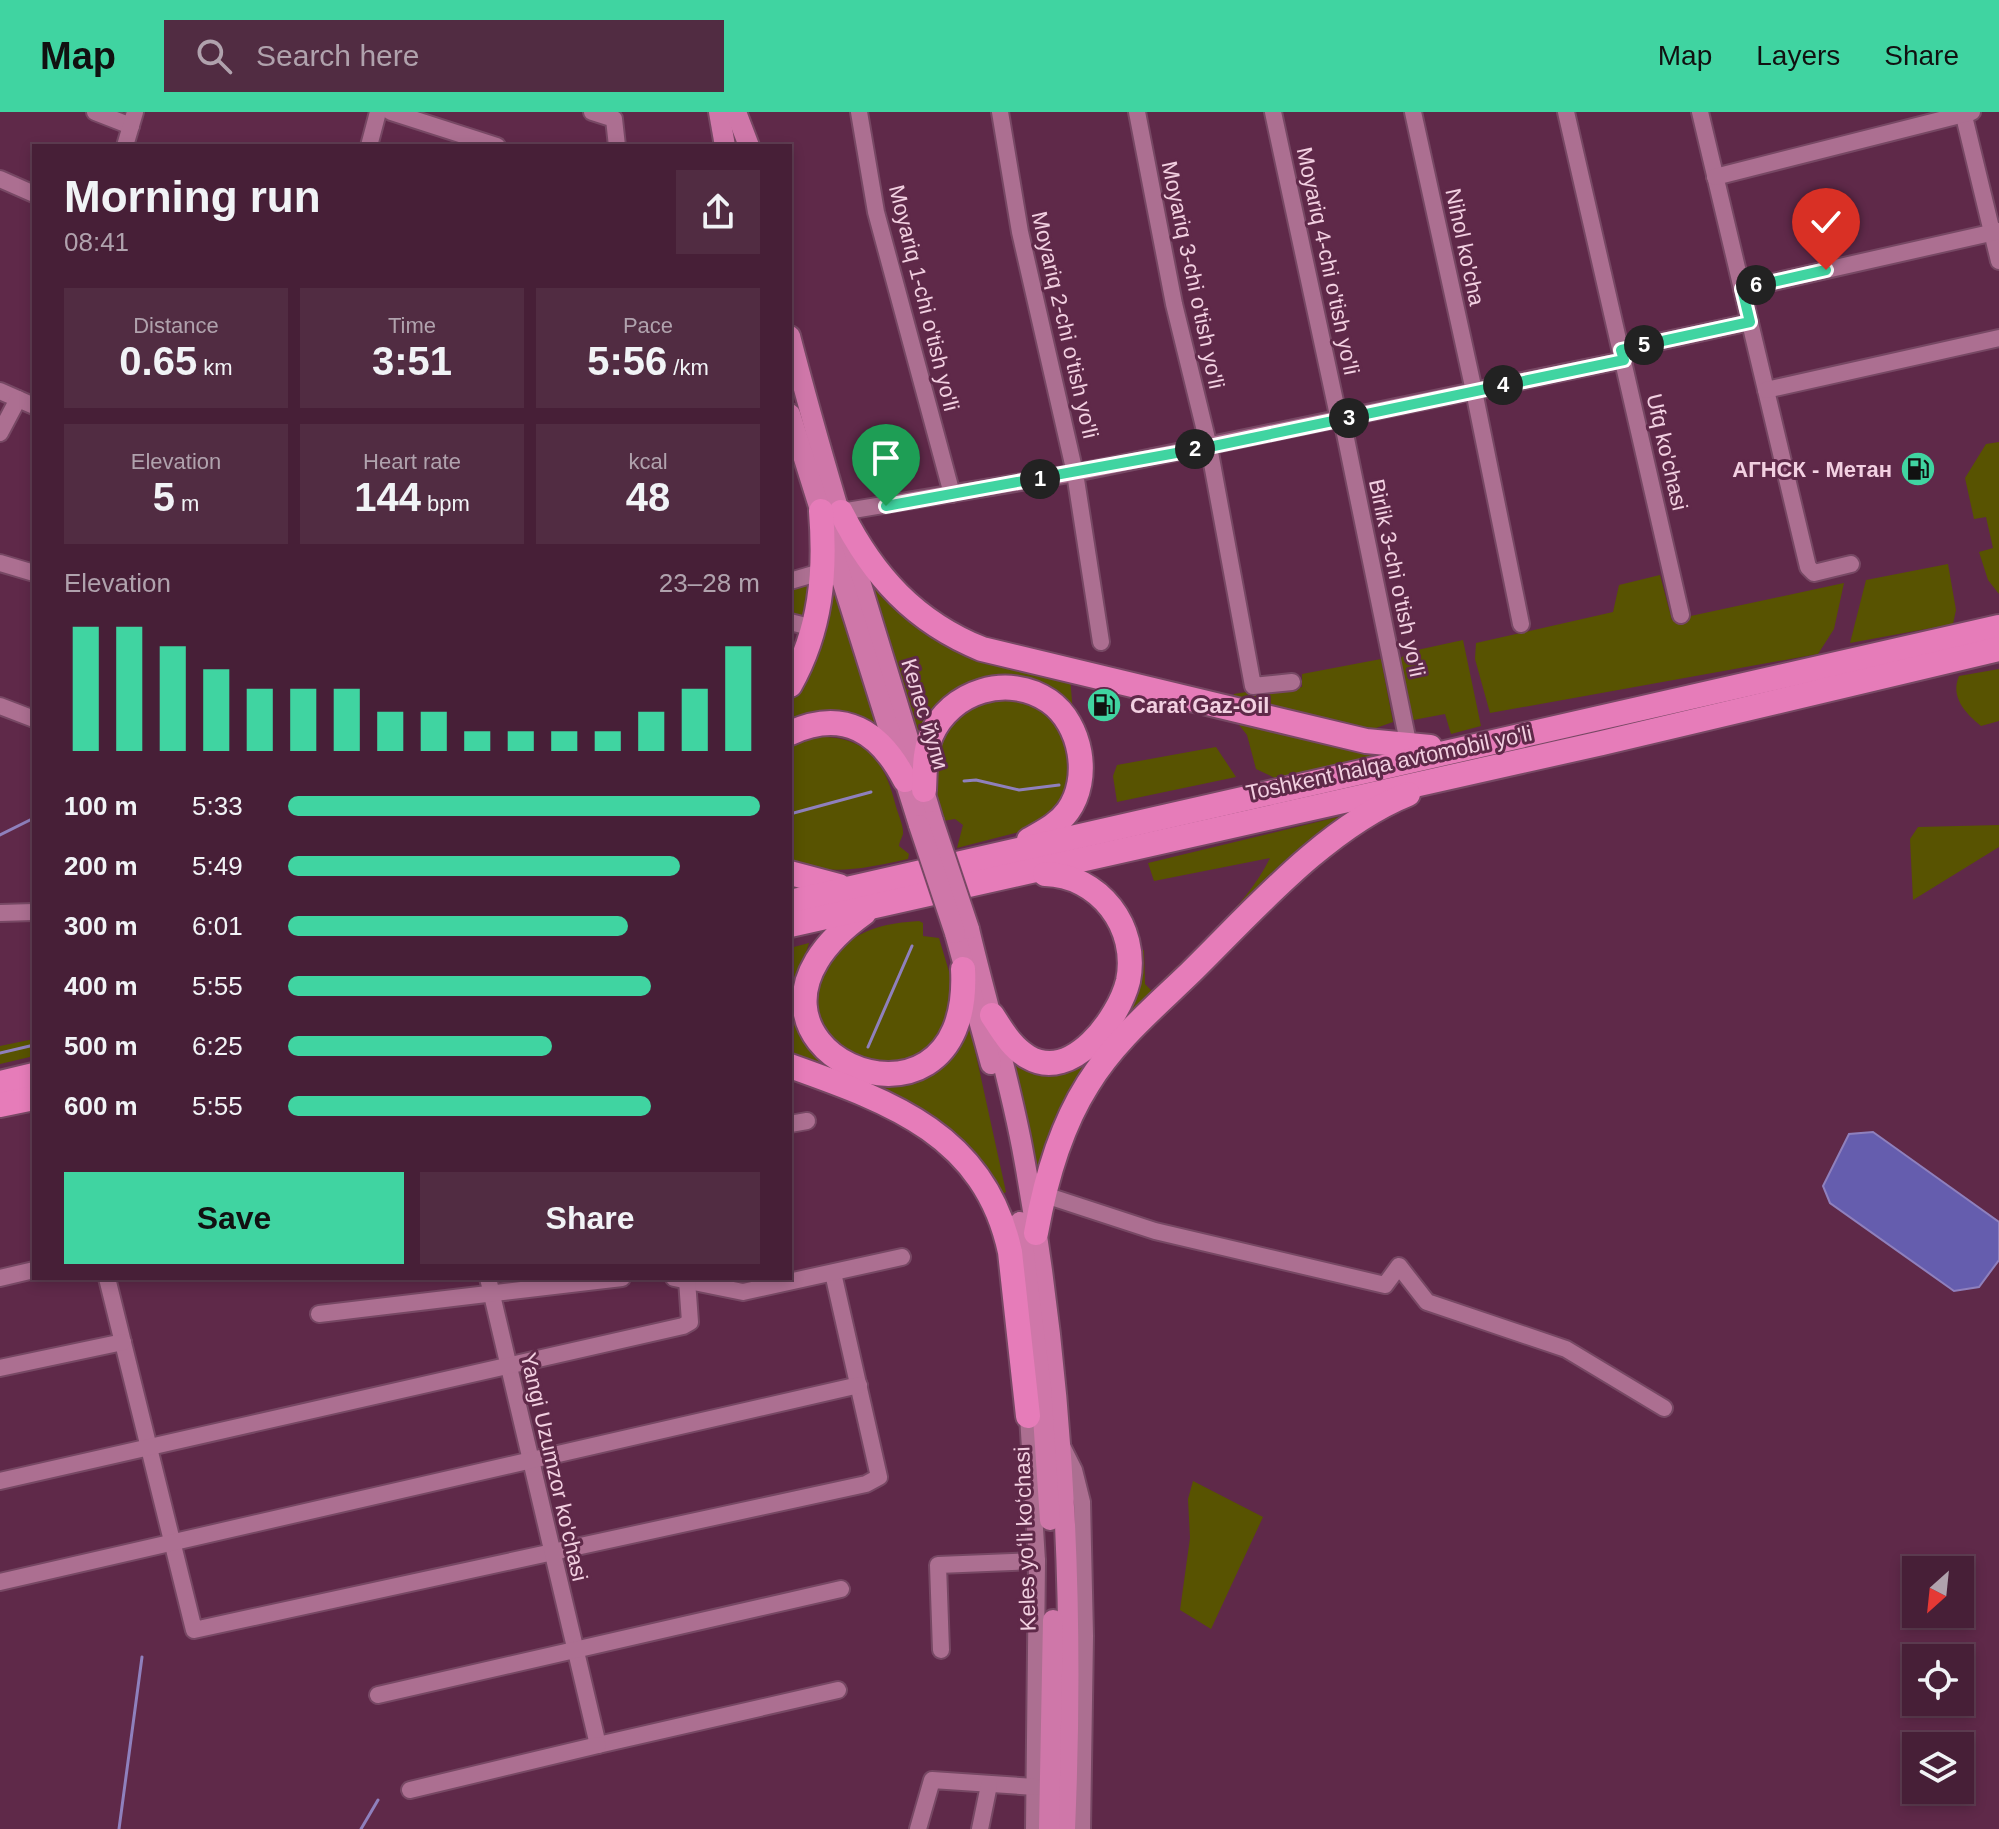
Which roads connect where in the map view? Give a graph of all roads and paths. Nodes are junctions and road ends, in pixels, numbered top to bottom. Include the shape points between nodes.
1 (95, 112) edge
2 (378, 112) edge
3 (391, 112) edge
4 (592, 112) edge
5 (719, 112) edge
6 (736, 112) edge
7 (743, 112) edge
8 (859, 112) edge
9 (1000, 112) edge
10 (1137, 112) edge
11 (1273, 112) edge
12 (1413, 112) edge
13 (1566, 112) edge
14 (1700, 112) edge
15 (1966, 113) edge
16 (133, 119) edge
17 (725, 143) edge
18 (126, 144) edge
19 (370, 144) edge
20 (491, 144) edge
21 (617, 144) edge
22 (748, 144) edge
23 (749, 144) edge
24 (1715, 177) junction
25 (0, 179) edge
26 (32, 193) edge
27 (1996, 231) edge
28 (1999, 261) edge
29 (1742, 289) junction
30 (1750, 322) junction
31 (1999, 338) edge
32 (792, 345) edge
33 (1623, 355) junction
34 (1766, 390) junction
35 (0, 391) edge
36 (1474, 391) junction
37 (18, 399) junction
38 (32, 405) edge
39 (792, 419) edge
40 (1341, 420) junction
41 (0, 433) edge
42 (1209, 447) junction
43 (1075, 473) junction
44 (952, 494) junction
45 (831, 512) junction
46 (0, 563) edge
47 (1851, 564) dead end
48 (824, 571) junction
49 (32, 572) edge
50 (792, 580) edge
51 (1681, 615) dead end
52 (792, 622) edge
53 (1521, 624) dead end
54 (1999, 627) edge
55 (814, 628) junction
56 (1101, 642) dead end
57 (1999, 649) edge
58 (792, 680) edge
59 (1292, 682) dead end
60 (0, 706) edge
61 (32, 718) edge
62 (1597, 718) junction
63 (792, 732) edge
64 (1602, 743) junction
65 (1409, 747) junction
66 (1468, 748) junction
67 (1465, 774) junction
68 (915, 785) junction
69 (1014, 863) junction
70 (792, 874) edge
71 (869, 896) junction
72 (792, 902) edge
73 (32, 912) edge
74 (0, 913) edge
75 (792, 924) edge
76 (962, 931) junction
77 (963, 969) junction
78 (992, 1015) junction
79 (792, 1067) edge
80 (32, 1075) edge
81 (0, 1083) edge
82 (32, 1098) edge
83 (0, 1105) edge
84 (1045, 1195) junction
85 (1032, 1241) junction
86 (902, 1257) dead end
87 (32, 1270) edge
88 (833, 1273) junction
89 (0, 1278) edge
90 (108, 1280) edge
91 (589, 1280) edge
92 (680, 1280) edge
93 (684, 1280) edge
94 (490, 1286) edge
95 (319, 1314) dead end
96 (123, 1342) junction
97 (507, 1367) junction
98 (0, 1368) edge
99 (859, 1385) junction
100 (1041, 1387) junction
101 (1664, 1408) dead end
102 (1028, 1416) junction
103 (1061, 1445) junction
104 (147, 1446) junction
105 (530, 1460) junction
106 (0, 1481) edge
107 (171, 1544) junction
108 (551, 1551) junction
109 (1037, 1561) junction
110 (0, 1582) edge
111 (841, 1589) dead end
112 (575, 1650) junction
113 (941, 1650) dead end
114 (838, 1690) dead end
115 (378, 1695) dead end
116 (598, 1745) junction
117 (989, 1785) junction
118 (1035, 1787) junction
119 (410, 1790) dead end
120 (918, 1829) edge
121 (980, 1829) edge
122 (1034, 1829) edge
123 (1049, 1829) edge
124 (1065, 1829) edge
125 (1082, 1829) edge

1 - 16 street
2 - 19 street
3 - 20 street
4 - 21 street via 614,119
5 - 17 main road
6 - 22 main road
7 - 23 main road
8 - 44 street, Moyariq 1-chi o'tish yo'li via 876,212
9 - 43 street, Moyariq 2-chi o'tish yo'li via 1020,232
10 - 42 street, Moyariq 3-chi o'tish yo'li via 1174,304
11 - 40 street, Moyariq 4-chi o'tish yo'li
12 - 36 street, Nihol ko'cha
13 - 33 street, Ufq ko'chasi
14 - 24 street
15 - 24 street
15 - 27 street
16 - 18 street
24 - 29 street
25 - 26 street
27 - 28 street
27 - 29 street
29 - 30 street
30 - 33 street
30 - 34 street
31 - 34 street
32 - 45 main road
33 - 36 street
33 - 51 street, Ufq ko'chasi
34 - 47 street via 1808,567 1814,573
35 - 37 street
36 - 40 street
36 - 53 street, Nihol ko'cha
37 - 38 street
37 - 41 street
39 - 45 main road
40 - 42 street
40 - 65 street, Birlik 3-chi o'tish yo'li
42 - 43 street
42 - 59 street, Moyariq 3-chi o'tish yo'li via 1253,686
43 - 44 street
43 - 56 street, Moyariq 2-chi o'tish yo'li
44 - 45 street
45 - 48 highway
45 - 65 highway via 887,586 937,627 973,646 1049,668
45 - 68 main road, Келес йули
46 - 49 street
48 - 50 street
48 - 55 highway
52 - 55 street
54 - 62 highway, Toshkent halqa avtomobil yo'li
55 - 58 highway
57 - 64 highway, Toshkent halqa avtomobil yo'li
60 - 61 street
62 - 64 highway
62 - 66 highway, Toshkent halqa avtomobil yo'li
63 - 68 highway via 828,723 858,728 888,749
64 - 67 highway, Toshkent halqa avtomobil yo'li
65 - 66 highway
66 - 69 highway, Toshkent halqa avtomobil yo'li
67 - 69 highway, Toshkent halqa avtomobil yo'li
67 - 84 highway via 1396,799 1332,841 1267,897 1120,1042 1070,1117
68 - 69 highway via 939,722 954,705 972,694 1005,687 1048,700 1066,718 1077,741 1076,795 1055,824
68 - 76 main road, Келес йули, bridge
69 - 71 highway, Toshkent halqa avtomobil yo'li
69 - 78 highway via 1068,876 1100,893 1124,934 1127,984 1094,1038 1054,1062 1021,1052
70 - 71 highway
71 - 72 highway, Toshkent halqa avtomobil yo'li
71 - 75 highway, Toshkent halqa avtomobil yo'li
71 - 77 highway via 829,941 807,980 809,1022 832,1056 854,1069 885,1076 929,1060 952,1035 960,1017
73 - 74 street
76 - 77 main road
76 - 78 main road
77 - 85 main road via 995,1078
78 - 85 main road via 1011,1091
79 - 102 highway via 869,1096 930,1128 990,1193 1010,1252
80 - 81 highway
82 - 83 highway
84 - 85 highway
84 - 101 street via 1155,1231 1385,1285 1399,1266 1427,1302 1566,1349
85 - 100 main road, Keles yoʻli koʻchasi
85 - 103 main road, Keles yoʻli koʻchasi
86 - 88 street
87 - 89 street
88 - 93 street via 743,1292
88 - 99 street
90 - 96 street
91 - 94 street
92 - 97 street via 691,1311 690,1322 683,1326
94 - 95 street
94 - 97 street, Yangi Uzumzor ko'chasi
96 - 98 street
96 - 104 street
97 - 104 street
97 - 105 street, Yangi Uzumzor ko'chasi
99 - 105 street
99 - 108 street via 879,1477
100 - 102 main road
100 - 123 main road, Keles yoʻli koʻchasi via 1054,1609
102 - 109 street, Keles yoʻli koʻchasi
103 - 124 main road, Keles yoʻli koʻchasi
103 - 125 street, Keles yoʻli koʻchasi via 1082,1502
104 - 106 street
104 - 107 street
105 - 107 street
105 - 108 street, Yangi Uzumzor ko'chasi
107 - 108 street via 194,1630
107 - 110 street
108 - 112 street, Yangi Uzumzor ko'chasi
109 - 113 street via 938,1565
109 - 118 street, Keles yoʻli koʻchasi
111 - 112 street
112 - 115 street
112 - 116 street, Yangi Uzumzor ko'chasi
114 - 116 street
116 - 119 street
117 - 118 street
117 - 120 street via 932,1780
117 - 121 street
118 - 122 street, Keles yoʻli koʻchasi

